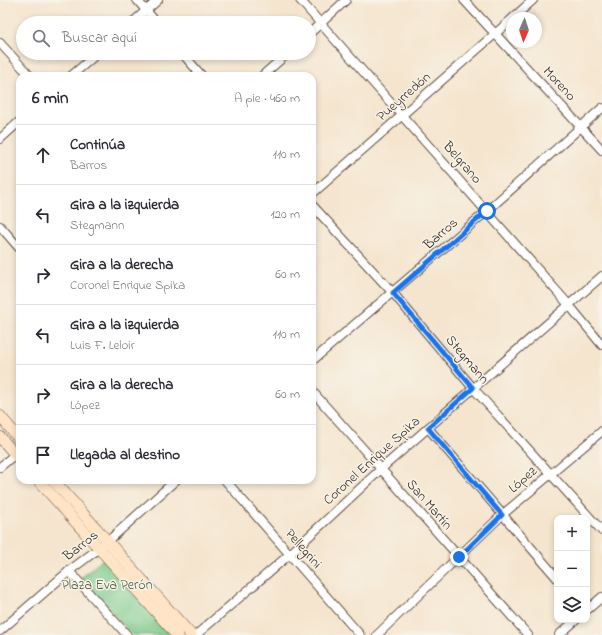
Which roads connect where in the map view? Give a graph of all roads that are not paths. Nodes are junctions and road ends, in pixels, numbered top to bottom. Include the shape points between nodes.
1 (137, 0) edge
2 (158, 0) edge
3 (300, 0) edge
4 (346, 0) edge
5 (464, 0) edge
6 (533, 0) edge
7 (146, 10) junction
8 (519, 12) edge
9 (140, 16) edge
10 (151, 16) edge
11 (315, 16) edge
12 (316, 18) edge
13 (321, 23) junction
14 (506, 23) edge
15 (316, 28) edge
16 (494, 34) junction
17 (0, 43) edge
18 (90, 60) edge
19 (188, 60) edge
20 (280, 60) edge
21 (26, 72) edge
22 (76, 72) edge
23 (199, 72) edge
24 (267, 72) edge
25 (602, 108) edge
26 (403, 115) junction
27 (16, 125) edge
28 (581, 126) junction
29 (0, 139) edge
30 (602, 150) edge
31 (316, 191) edge
32 (316, 209) edge
33 (487, 211) junction
34 (0, 226) edge
35 (16, 244) edge
36 (602, 276) edge
37 (393, 293) junction
38 (569, 305) junction
39 (602, 345) edge
40 (316, 358) edge
41 (473, 388) junction
42 (316, 396) edge
43 (0, 416) edge
44 (428, 428) junction
45 (602, 431) edge
46 (16, 435) edge
47 (0, 437) edge
48 (16, 453) edge
49 (16, 456) edge
50 (0, 467) edge
51 (381, 469) junction
52 (549, 475) junction
53 (42, 484) edge
54 (56, 484) edge
55 (172, 484) edge
56 (229, 484) edge
57 (502, 515) junction
58 (602, 531) edge
59 (104, 545) junction
60 (290, 554) junction
61 (459, 557) junction
62 (69, 571) junction
63 (554, 575) edge
64 (602, 596) edge
65 (590, 607) edge
66 (573, 623) edge
67 (0, 631) edge
68 (4, 635) edge
69 (127, 635) edge
70 (177, 635) edge
71 (191, 635) edge
72 (196, 635) edge
73 (360, 635) edge
74 (377, 635) edge
75 (528, 635) edge
76 (559, 635) edge

1 - 7 street
2 - 7 street
3 - 11 street, Belgrano
4 - 13 street
5 - 16 street, Moreno
6 - 8 street, Pueyrredón
7 - 9 street
7 - 10 street
12 - 13 street, Belgrano
13 - 15 street
13 - 26 street, Belgrano
14 - 16 street, Pueyrredón
16 - 26 street, Pueyrredón
16 - 28 street, Moreno
17 - 21 street
18 - 22 street
19 - 23 street
20 - 24 street
25 - 28 street, Barros
26 - 31 street, Pueyrredón
26 - 33 street, Belgrano
27 - 29 street
28 - 30 street, Moreno
28 - 33 street, Barros
32 - 37 street, Stegmann
33 - 37 street, Barros
33 - 38 street, Belgrano
34 - 35 street
36 - 38 street, Coronel Enrique Spika
37 - 40 street, Barros
37 - 41 street, Stegmann
38 - 39 street, Belgrano
38 - 41 street, Coronel Enrique Spika
41 - 44 street, Coronel Enrique Spika
41 - 52 street, Stegmann
42 - 51 street, San Martín
43 - 46 main road
44 - 51 street, Coronel Enrique Spika
44 - 57 street
45 - 52 street, López
47 - 48 main road
49 - 50 street
51 - 60 street, Coronel Enrique Spika
51 - 61 street, San Martín
52 - 57 street, López
52 - 58 street, Stegmann
53 - 59 main road
54 - 59 main road
55 - 59 street, Barros
56 - 60 street, Pellegrini
57 - 61 street, López
57 - 63 street
59 - 62 street, Barros
59 - 70 main road
59 - 71 main road
60 - 72 street, Coronel Enrique Spika
60 - 73 street, Pellegrini
61 - 74 street, López
61 - 75 street, San Martín
62 - 67 street, Barros
62 - 69 street
64 - 65 street
66 - 76 street
67 - 68 street

